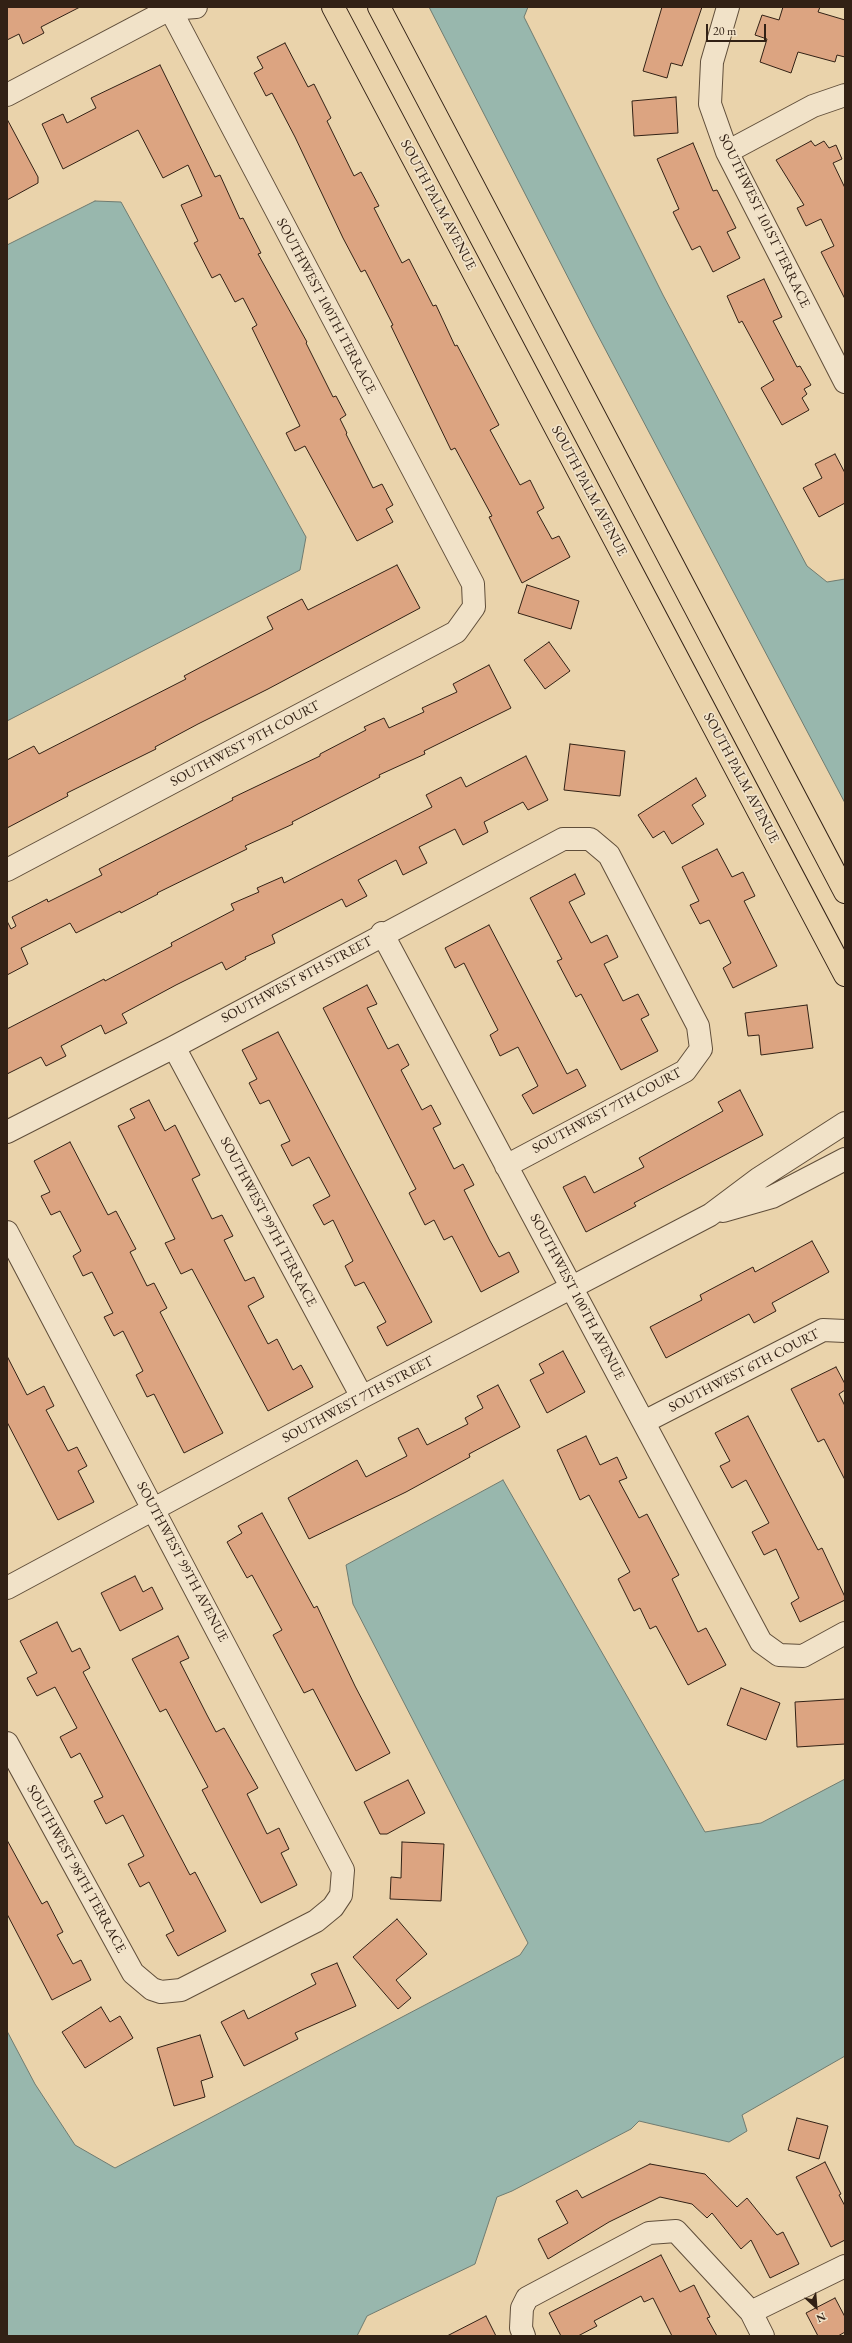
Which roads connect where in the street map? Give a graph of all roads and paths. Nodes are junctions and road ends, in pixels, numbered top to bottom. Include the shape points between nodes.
1 (196, 7) edge
2 (333, 7) edge
3 (379, 7) edge
4 (728, 7) edge
5 (170, 8) edge
6 (7, 95) edge
7 (845, 95) edge
8 (727, 152) junction
9 (845, 382) edge
10 (474, 608) joint
11 (7, 870) edge
12 (845, 892) edge
13 (382, 933) junction
14 (845, 975) edge
15 (174, 1047) junction
16 (701, 1049) joint
17 (845, 1123) edge
18 (7, 1132) edge
19 (845, 1159) edge
20 (506, 1166) junction
21 (710, 1215) junction
22 (7, 1232) edge
23 (572, 1289) junction
24 (845, 1331) edge
25 (362, 1397) junction
26 (644, 1422) junction
27 (154, 1509) junction
28 (7, 1588) edge
29 (845, 1633) edge
30 (7, 1743) edge
31 (152, 1990) joint
32 (845, 2266) edge
33 (751, 2312) junction
34 (522, 2332) edge
35 (763, 2336) edge

1 - 5 street
2 - 14 main road, SOUTH PALM AVENUE
3 - 12 main road
4 - 8 street, SOUTHWEST 101ST TERRACE via 712,62 710,104
5 - 6 street
5 - 10 street, SOUTHWEST 100TH TERRACE via 473,584
7 - 8 street via 814,106
8 - 9 street, SOUTHWEST 101ST TERRACE
10 - 11 street, SOUTHWEST 9TH COURT via 456,632
13 - 15 street, SOUTHWEST 8TH STREET
13 - 16 street, SOUTHWEST 8TH STREET via 563,839 590,839 609,855 698,1026
13 - 20 street, SOUTHWEST 100TH AVENUE
15 - 18 street, SOUTHWEST 8TH STREET
15 - 25 street, SOUTHWEST 99TH TERRACE
16 - 20 street, SOUTHWEST 7TH COURT via 685,1071
17 - 21 street, SOUTHWEST 7TH STREET via 758,1179
19 - 21 street, SOUTHWEST 7TH STREET via 772,1197
20 - 23 street, SOUTHWEST 100TH AVENUE
21 - 23 street, SOUTHWEST 7TH STREET
22 - 27 street, SOUTHWEST 99TH AVENUE
23 - 25 street, SOUTHWEST 7TH STREET
23 - 26 street, SOUTHWEST 100TH AVENUE
24 - 26 street, SOUTHWEST 6TH COURT via 823,1330
25 - 27 street, SOUTHWEST 7TH STREET
26 - 29 street, SOUTHWEST 100TH AVENUE via 762,1642 779,1655 803,1656
27 - 28 street, SOUTHWEST 7TH STREET
27 - 31 street, SOUTHWEST 99TH AVENUE via 343,1870 341,1895 333,1907 316,1921 181,1990
30 - 31 street, SOUTHWEST 98TH TERRACE via 133,1973
32 - 33 street
33 - 34 street via 676,2232 649,2233 527,2298 522,2308
33 - 35 street

